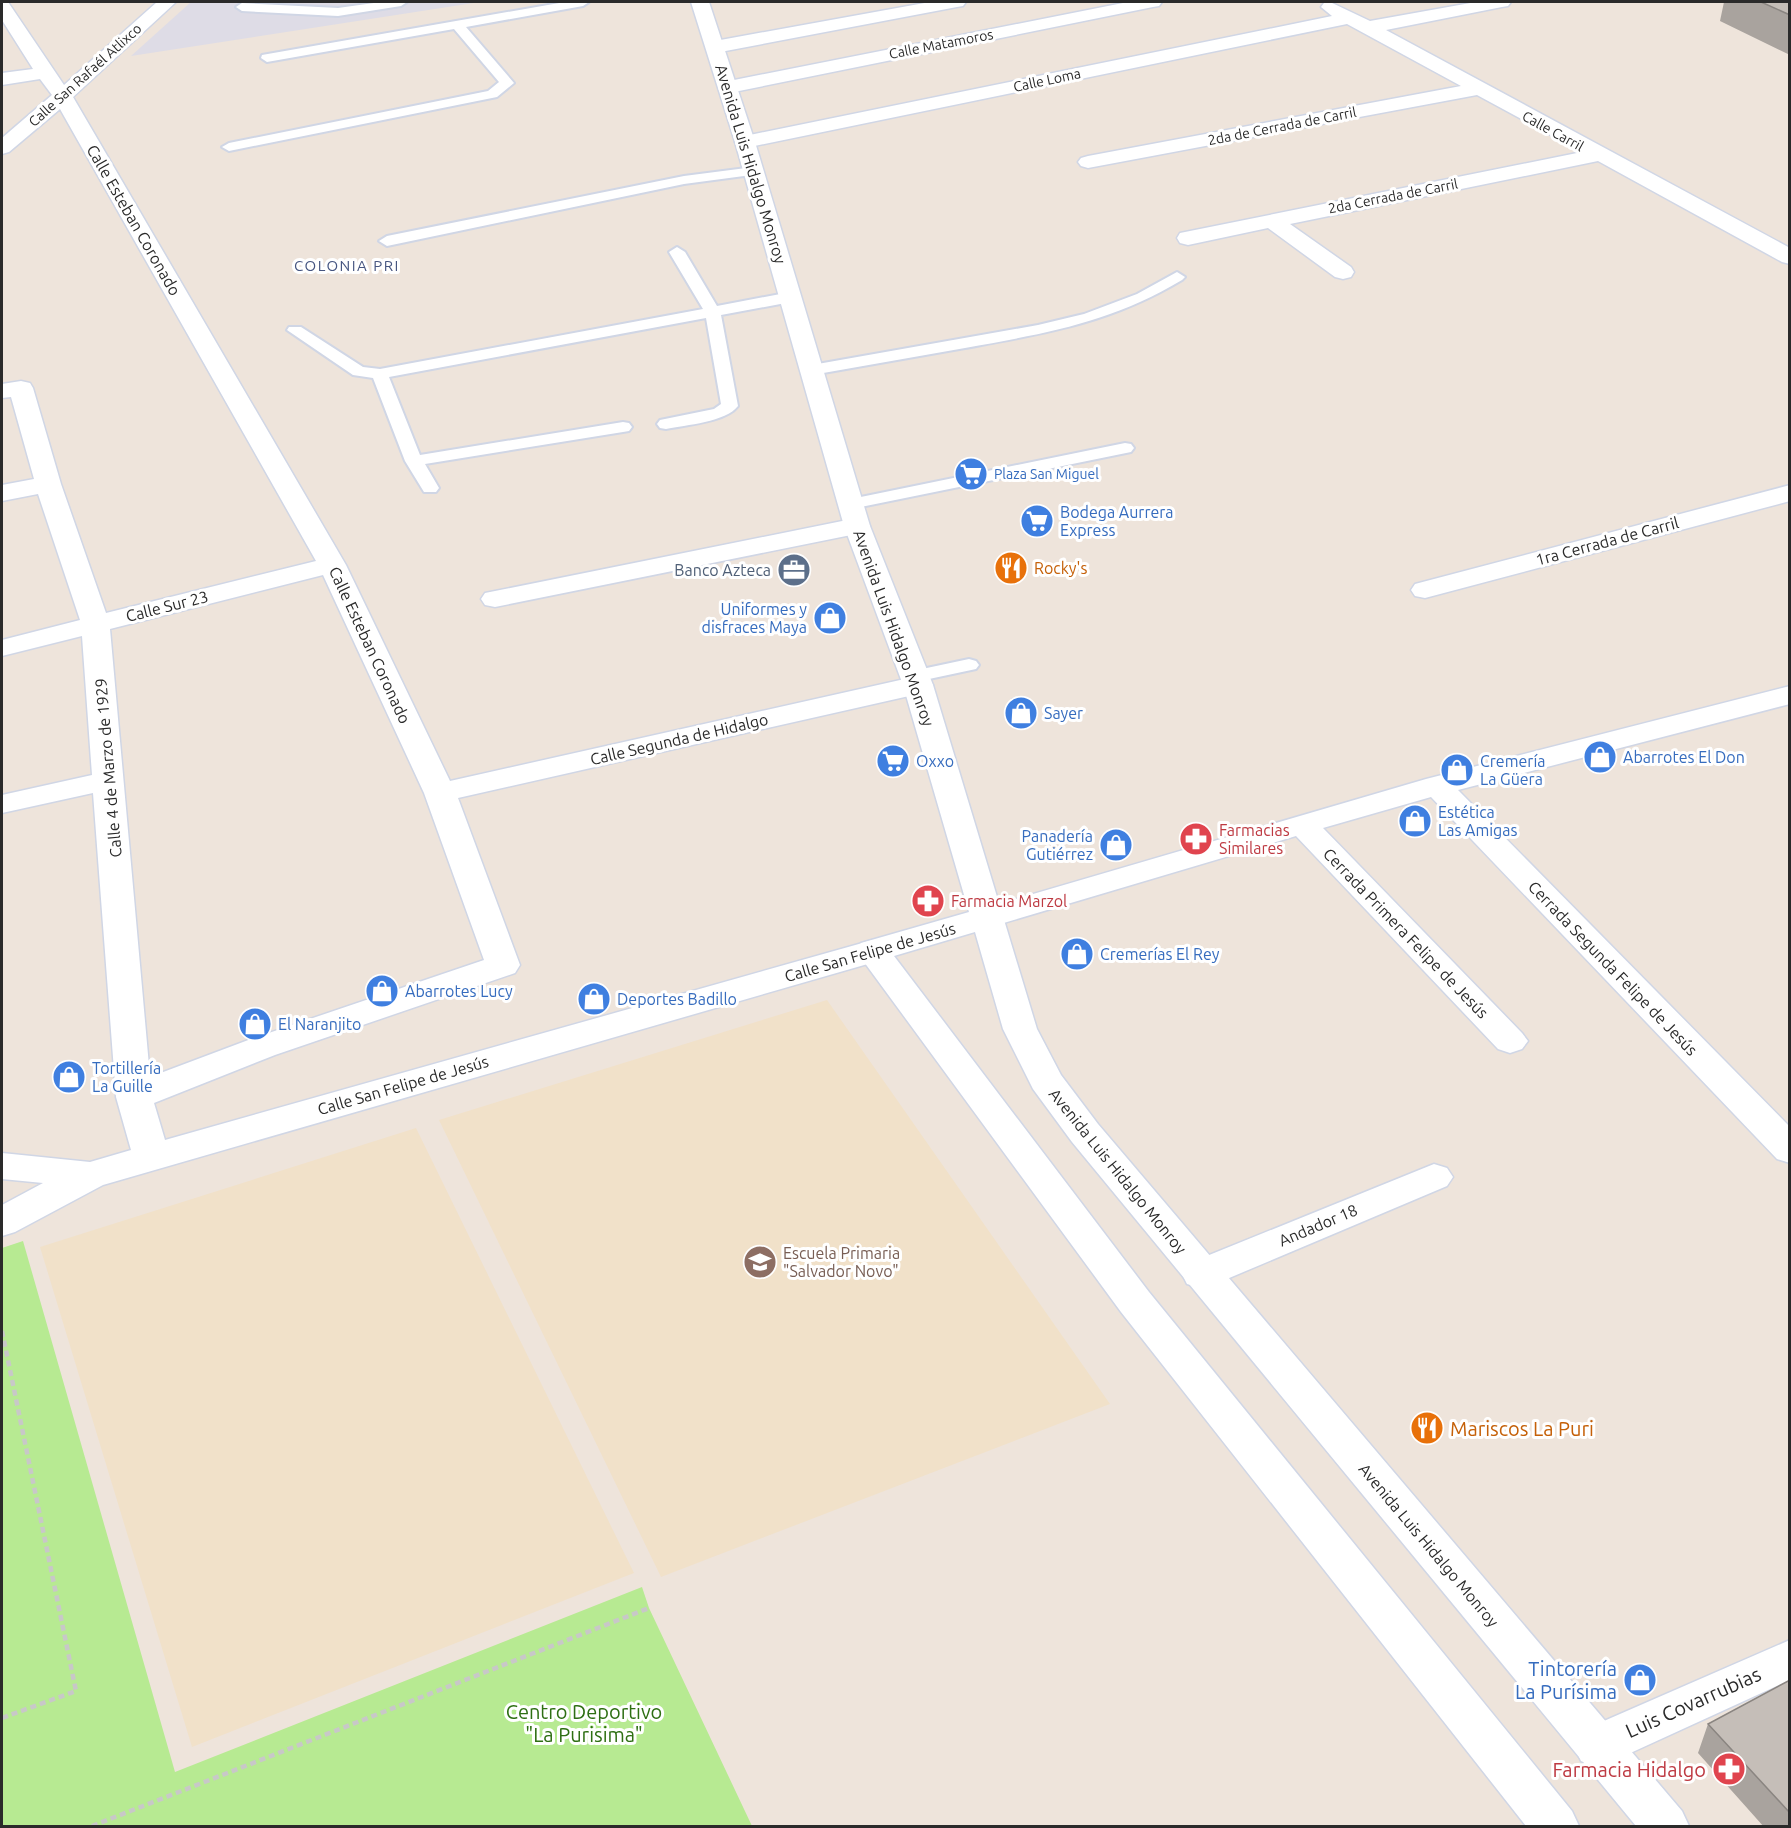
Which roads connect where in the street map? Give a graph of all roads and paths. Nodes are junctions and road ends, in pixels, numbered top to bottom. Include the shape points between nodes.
1 (167, 2) edge
2 (394, 2) edge
3 (582, 2) edge
4 (700, 2) edge
5 (957, 2) edge
6 (1153, 2) edge
7 (1319, 2) edge
8 (1502, 2) edge
9 (2, 6) edge
10 (242, 8) dead end
11 (456, 23) junction
12 (1357, 23) junction
13 (715, 47) junction
14 (267, 58) dead end
15 (45, 73) junction
16 (2, 79) edge
17 (729, 87) junction
18 (1477, 89) junction
19 (63, 96) junction
20 (745, 142) junction
21 (229, 147) dead end
22 (2, 148) edge
23 (1598, 155) junction
24 (1088, 162) dead end
25 (754, 171) junction
26 (1270, 220) junction
27 (1188, 238) dead end
28 (387, 241) dead end
29 (677, 252) dead end
30 (1790, 257) edge
31 (1343, 272) dead end
32 (1177, 277) dead end
33 (791, 297) junction
34 (713, 312) junction
35 (295, 330) dead end
36 (812, 370) junction
37 (380, 374) junction
38 (11, 390) edge
39 (666, 424) dead end
40 (623, 428) dead end
41 (1125, 448) dead end
42 (414, 461) junction
43 (48, 484) junction
44 (430, 488) dead end
45 (2, 493) edge
46 (1790, 493) edge
47 (854, 515) junction
48 (332, 565) junction
49 (1425, 590) dead end
50 (495, 599) dead end
51 (95, 624) junction
52 (2, 648) edge
53 (969, 665) dead end
54 (917, 680) junction
55 (1790, 695) edge
56 (109, 780) junction
57 (1437, 786) junction
58 (440, 793) junction
59 (2, 804) edge
60 (1302, 824) junction
61 (987, 918) junction
62 (873, 951) junction
63 (1510, 1041) dead end
64 (134, 1097) junction
65 (1790, 1150) edge
66 (152, 1157) junction
67 (2, 1166) edge
68 (90, 1175) junction
69 (1434, 1177) dead end
70 (2, 1222) edge
71 (1201, 1274) junction
72 (2, 1331) edge
73 (650, 1608) dead end
74 (1790, 1659) edge
75 (2, 1718) edge
76 (1597, 1746) junction
77 (92, 1827) edge
78 (1555, 1827) edge
79 (1665, 1827) edge

1 - 19 street, Calle San Rafaél Atlixco
2 - 10 lane via 338,12
3 - 11 lane
4 - 13 street, Avenida Luis Hidalgo Monroy
5 - 13 street
6 - 17 street, Calle Matamoros
7 - 12 street, Calle Carril
8 - 12 street, Calle Loma
9 - 15 street, Calle Esteban Coronado
11 - 14 lane
11 - 21 lane via 507,83 492,94
12 - 18 street, Calle Carril
12 - 20 street, Calle Loma
13 - 17 street, Avenida Luis Hidalgo Monroy
15 - 16 street
15 - 19 street, Calle Esteban Coronado
17 - 20 street, Avenida Luis Hidalgo Monroy
18 - 23 street, Calle Carril
18 - 24 street, 2da de Cerrada de Carril
19 - 22 street, Calle San Rafaél Atlixco
19 - 48 street, Calle Esteban Coronado
20 - 25 street, Avenida Luis Hidalgo Monroy
23 - 26 street, 2da Cerrada de Carril
23 - 30 street, Calle Carril
25 - 28 lane via 684,180
25 - 33 street, Avenida Luis Hidalgo Monroy
26 - 27 street, 2da Cerrada de Carril
26 - 31 street
29 - 34 lane
32 - 36 lane via 1143,297 1089,318
33 - 34 lane
33 - 36 street, Avenida Luis Hidalgo Monroy
34 - 37 lane
34 - 39 lane via 730,406 718,413
35 - 37 lane via 359,372
36 - 47 street, Avenida Luis Hidalgo Monroy
37 - 42 lane
38 - 43 street, Calle 4 de Marzo de 1929
40 - 42 lane
41 - 47 lane
42 - 44 lane
43 - 45 street
43 - 51 street, Calle 4 de Marzo de 1929
46 - 49 street, 1ra Cerrada de Carril
47 - 50 street
47 - 54 street, Avenida Luis Hidalgo Monroy
48 - 51 street, Calle Sur 23
48 - 58 street, Calle Esteban Coronado
51 - 52 street, Calle Sur 23
51 - 56 street, Calle 4 de Marzo de 1929
53 - 54 lane
54 - 58 street, Calle Segunda de Hidalgo
54 - 61 street, Avenida Luis Hidalgo Monroy
55 - 57 street, Calle San Felipe de Jesús
56 - 59 street
56 - 64 street, Calle 4 de Marzo de 1929
57 - 60 street, Calle San Felipe de Jesús
57 - 65 street, Cerrada Segunda Felipe de Jesús
58 - 64 street, Calle Esteban Coronado via 503,965 262,1047
60 - 61 street, Calle San Felipe de Jesús
60 - 63 street, Cerrada Primera Felipe de Jesús
61 - 62 street, Calle San Felipe de Jesús
61 - 71 street, Avenida Luis Hidalgo Monroy via 1020,1029 1046,1080
62 - 66 street, Calle San Felipe de Jesús
62 - 78 street via 1135,1302
64 - 66 street, Calle 4 de Marzo de 1929
66 - 68 street, Calle San Felipe de Jesús
67 - 68 street, Calle San Felipe de Jesús
68 - 70 street, Calle San Felipe de Jesús
69 - 71 street, Andador 18
71 - 76 street, Avenida Luis Hidalgo Monroy
72 - 75 path via 76,1691
73 - 77 path
74 - 76 street, Luis Covarrubias
76 - 79 street, Avenida Luis Hidalgo Monroy

